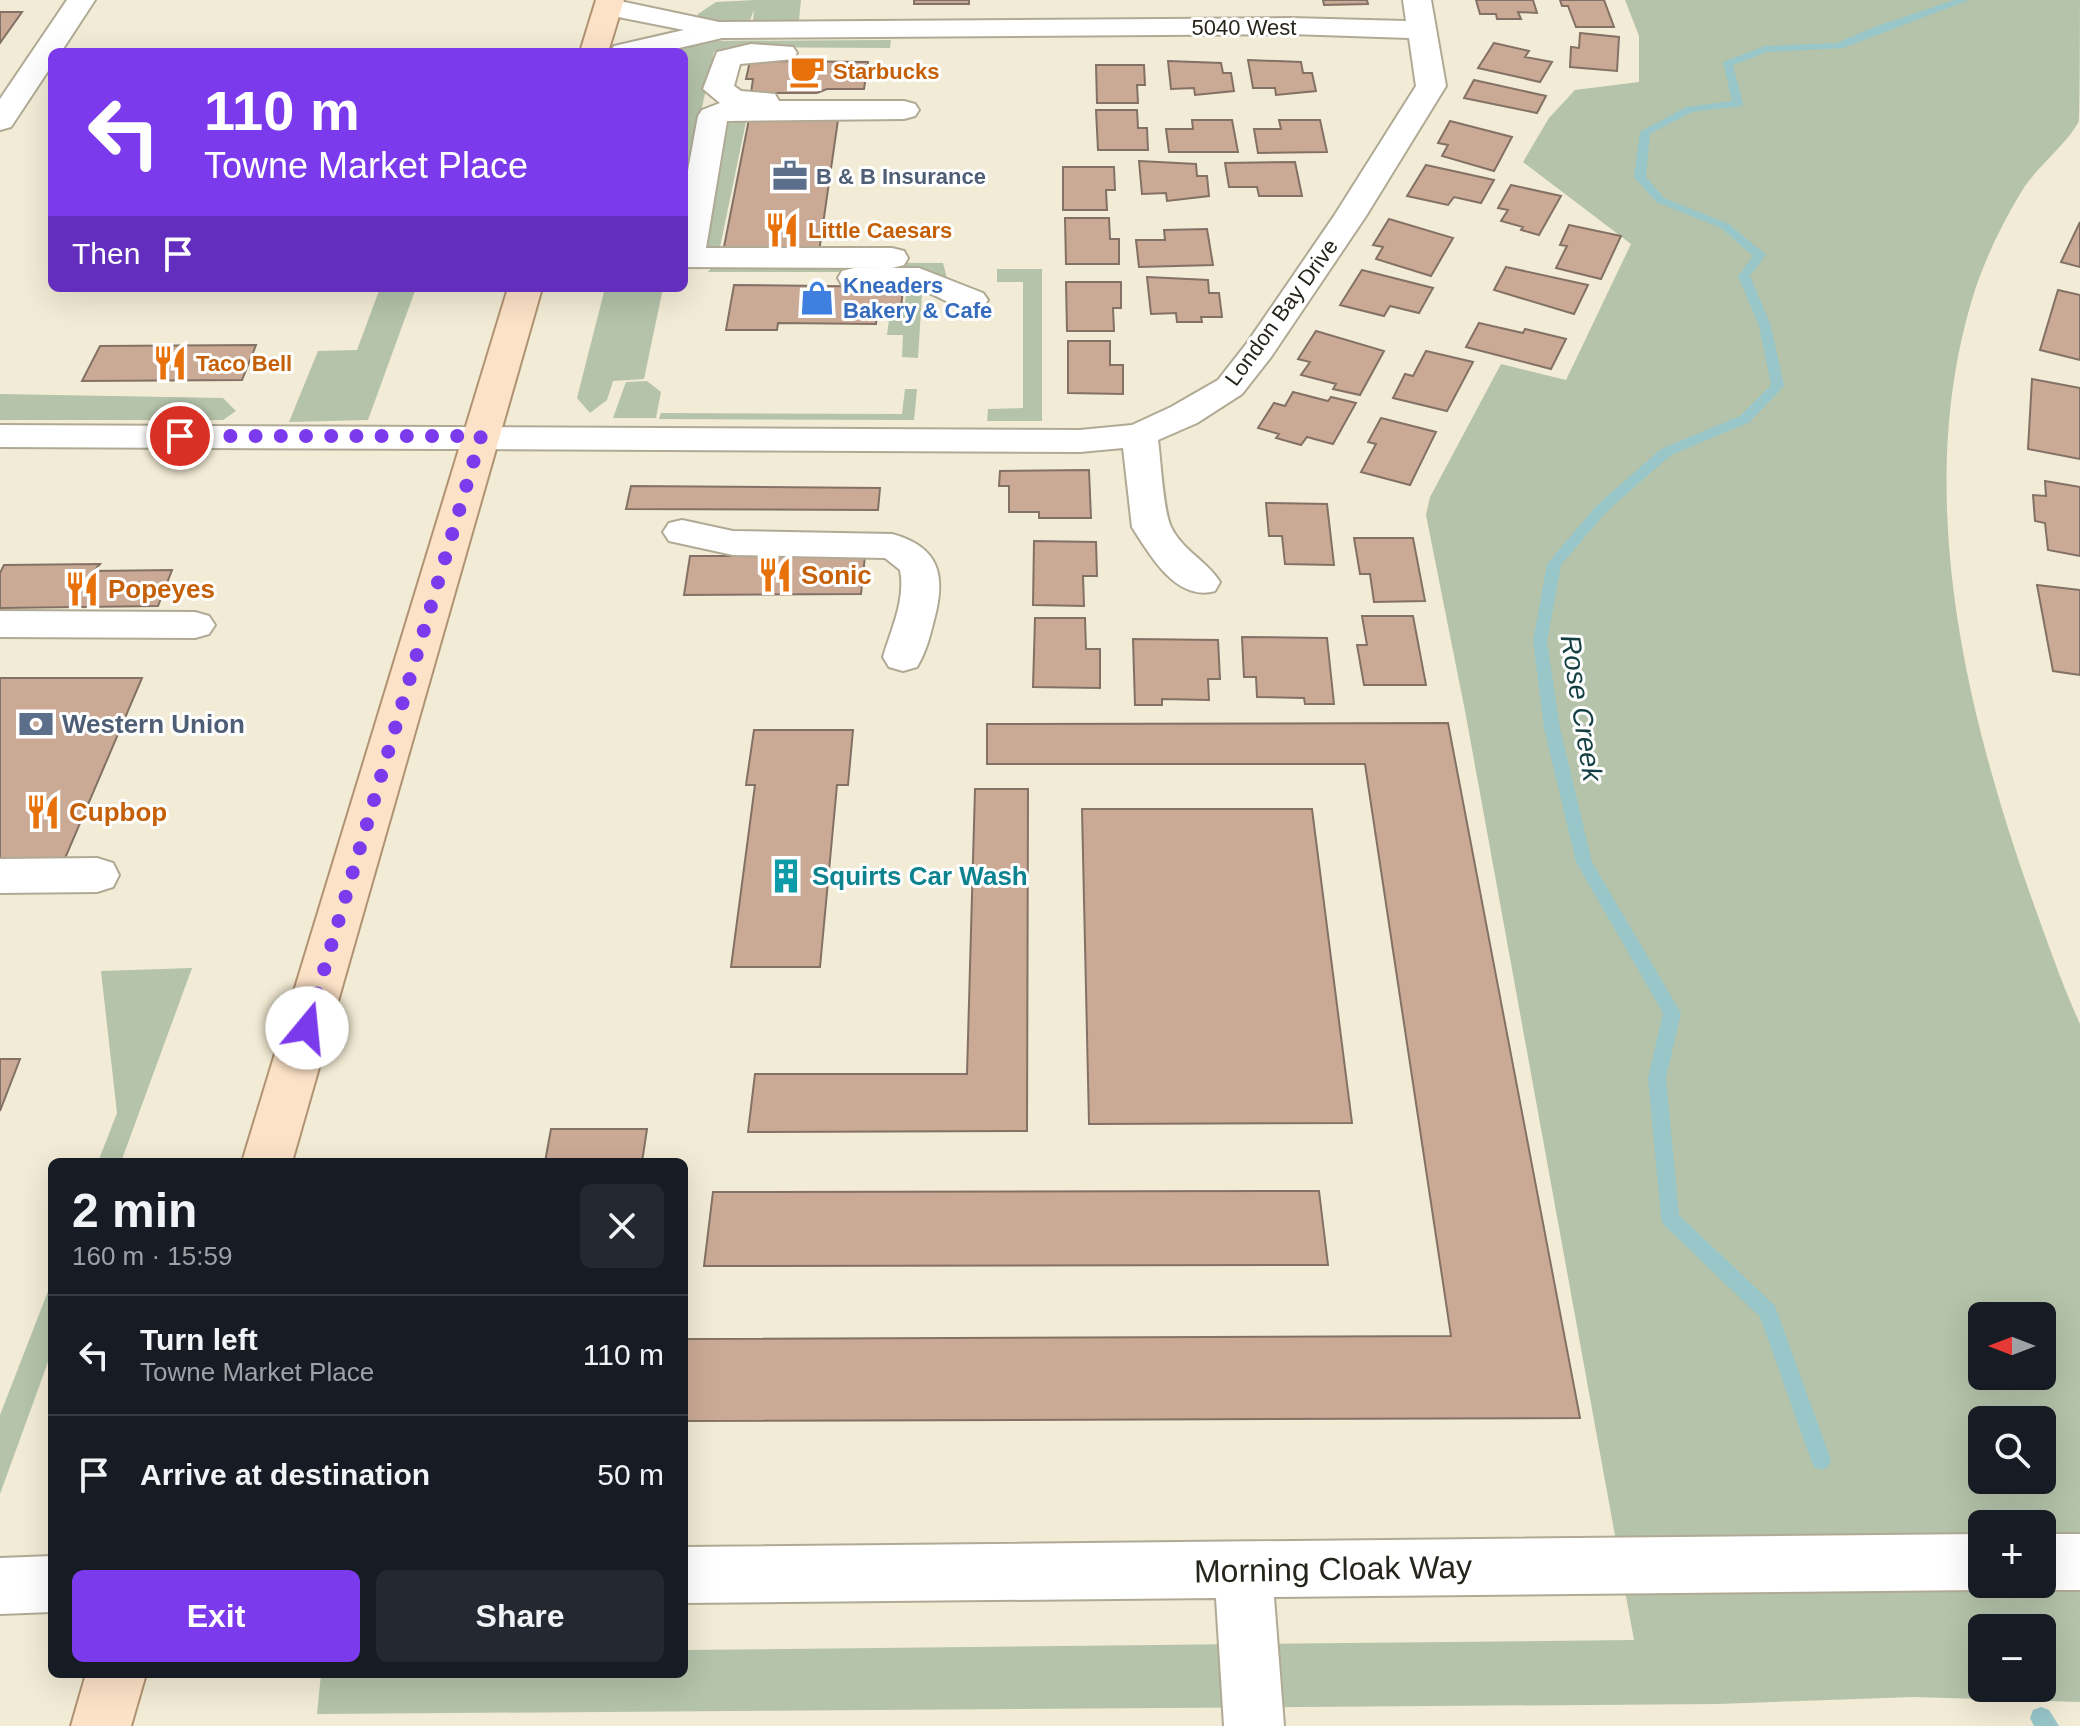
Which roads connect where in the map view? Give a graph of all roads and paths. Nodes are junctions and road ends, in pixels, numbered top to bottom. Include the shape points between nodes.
1 (81, 0) edge
2 (1009, 0) edge
3 (609, 4) edge
4 (1289, 13) edge
5 (1420, 15) edge
6 (722, 30) junction
7 (1009, 30) junction
8 (49, 48) edge
9 (595, 48) edge
10 (642, 48) edge
11 (48, 49) edge
12 (909, 53) dead end
13 (0, 121) edge
14 (688, 254) edge
15 (892, 258) dead end
16 (688, 271) edge
17 (688, 271) edge
18 (524, 292) edge
19 (971, 300) dead end
20 (1139, 435) junction
21 (0, 436) edge
22 (481, 436) junction
23 (682, 532) dead end
24 (1201, 582) dead end
25 (0, 624) edge
26 (195, 625) dead end
27 (903, 657) dead end
28 (97, 875) dead end
29 (0, 876) edge
30 (268, 1158) edge
31 (1968, 1562) edge
32 (2056, 1562) edge
33 (2080, 1562) edge
34 (1243, 1570) junction
35 (688, 1575) edge
36 (48, 1584) edge
37 (0, 1586) edge
38 (115, 1678) edge
39 (101, 1726) edge
40 (1254, 1726) edge

1 - 8 street
2 - 7 street
3 - 6 street
3 - 9 main road
4 - 5 street, 5040 West
4 - 7 street, 5040 West
5 - 20 street, London Bay Drive via 1431,86 1350,216 1230,387
6 - 7 street, 5040 West
6 - 10 street
11 - 13 street
12 - 14 street via 751,53 727,58 718,89 735,100 905,105 730,110 713,116
15 - 16 street
17 - 19 street via 919,278
18 - 22 main road
20 - 22 street, London Bay Drive via 1080,441
20 - 24 street via 1151,527 1176,561
21 - 22 street, London Bay Drive
22 - 30 main road
23 - 27 street via 733,543 892,546 920,571 920,593
25 - 26 street
28 - 29 street
31 - 34 street, Morning Cloak Way
32 - 33 street
34 - 35 street, Morning Cloak Way
34 - 40 street
36 - 37 street
38 - 39 main road

